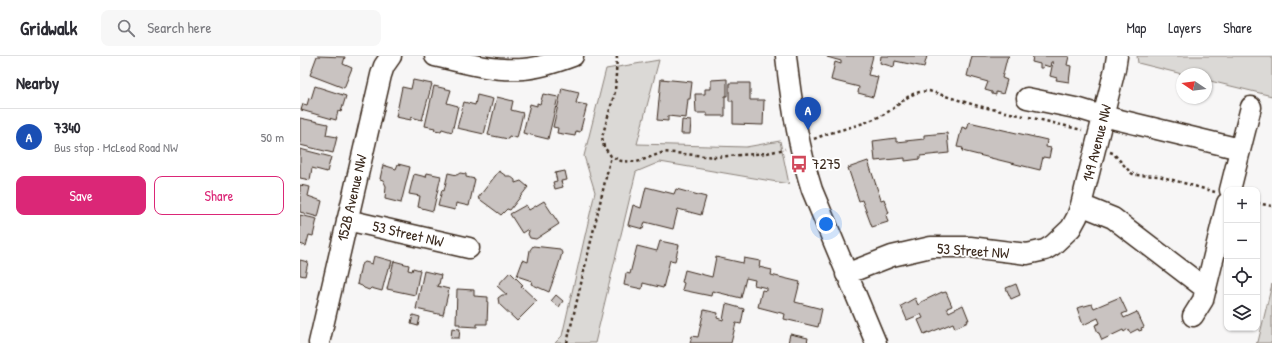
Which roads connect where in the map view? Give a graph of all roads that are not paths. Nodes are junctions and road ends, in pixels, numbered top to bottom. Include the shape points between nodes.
1 (391, 56) edge
2 (435, 56) edge
3 (573, 56) edge
4 (786, 56) edge
5 (1117, 56) edge
6 (525, 62) edge
7 (1027, 98) dead end
8 (1251, 107) dead end
9 (1103, 116) junction
10 (1240, 149) junction
11 (1229, 187) edge
12 (1081, 205) junction
13 (1224, 205) edge
14 (348, 220) junction
15 (1071, 228) joint
16 (469, 248) dead end
17 (846, 274) junction
18 (1206, 289) junction
19 (1193, 316) dead end
20 (319, 343) edge
21 (876, 343) edge

1 - 14 street, 152B Avenue NW via 381,75
2 - 6 street via 490,68
3 - 6 street via 544,65
4 - 17 street via 800,146 812,190
5 - 9 street, 149 Avenue NW
7 - 9 street
8 - 10 street
9 - 10 street
9 - 12 street, 149 Avenue NW
10 - 11 street
12 - 15 street, 149 Avenue NW
12 - 18 street via 1114,218
13 - 18 street
14 - 16 street, 53 Street NW
14 - 20 street, 152B Avenue NW
15 - 17 street, 53 Street NW via 1054,246 1036,252 1018,254 970,247 931,248 892,256
17 - 21 street
18 - 19 street via 1203,300

